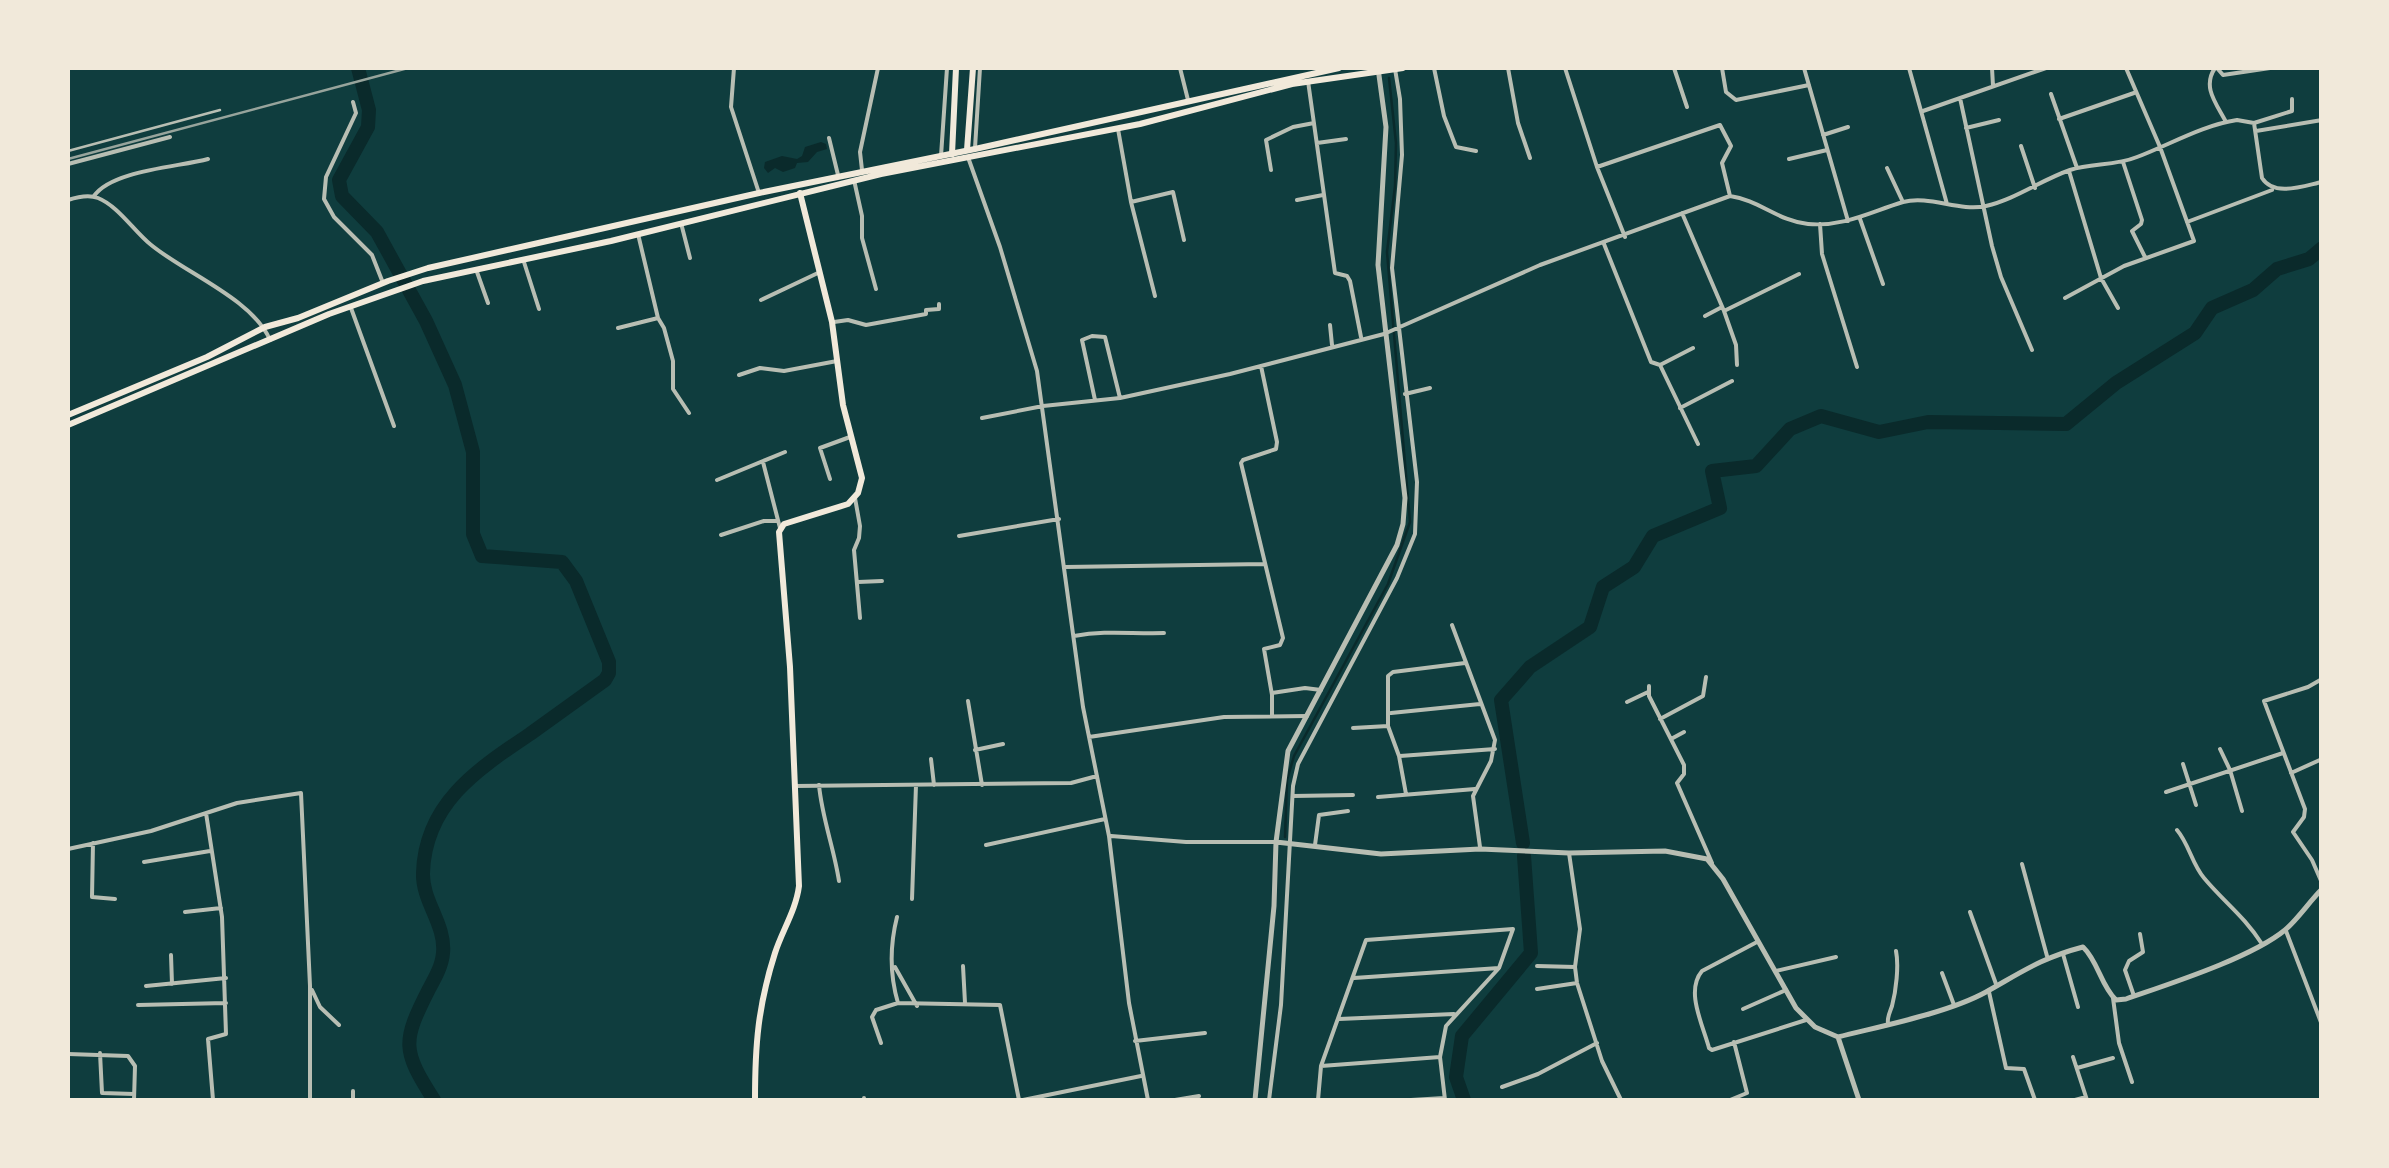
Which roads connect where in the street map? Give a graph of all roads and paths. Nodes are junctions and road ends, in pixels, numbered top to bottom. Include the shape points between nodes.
1 (734, 68) edge
2 (878, 68) edge
3 (947, 68) edge
4 (956, 68) edge
5 (976, 68) edge
6 (1180, 68) edge
7 (1339, 68) edge
8 (1399, 68) edge
9 (1434, 68) edge
10 (1508, 68) edge
11 (1565, 68) edge
12 (1674, 68) edge
13 (1722, 68) edge
14 (1804, 68) edge
15 (1909, 68) edge
16 (1992, 68) edge
17 (2046, 68) edge
18 (2126, 68) edge
19 (2216, 68) edge
20 (2270, 68) edge
21 (2038, 69) edge
22 (1378, 70) edge
23 (1308, 81) junction
24 (1809, 86) junction
25 (1993, 86) junction
26 (1253, 90) junction
27 (2134, 93) junction
28 (2051, 94) dead end
29 (1960, 98) junction
30 (2292, 99) dead end
31 (1188, 100) junction
32 (353, 102) dead end
33 (1156, 107) junction
34 (1687, 107) dead end
35 (220, 110) dead end
36 (1922, 111) junction
37 (2292, 111) junction
38 (2059, 119) junction
39 (1157, 120) junction
40 (1999, 120) dead end
41 (2322, 120) edge
42 (2226, 122) junction
43 (2254, 122) junction
44 (1314, 123) junction
45 (2295, 126) junction
46 (1848, 127) dead end
47 (1966, 128) junction
48 (1118, 129) junction
49 (2256, 131) junction
50 (1823, 135) junction
51 (170, 138) dead end
52 (828, 138) dead end
53 (1346, 139) dead end
54 (1317, 143) junction
55 (2021, 146) dead end
56 (2160, 147) junction
57 (1827, 150) junction
58 (68, 151) edge
59 (1476, 151) dead end
60 (970, 152) junction
61 (952, 154) junction
62 (941, 156) junction
63 (1530, 158) dead end
64 (208, 159) dead end
65 (1789, 159) dead end
66 (2123, 162) junction
67 (68, 164) edge
68 (1597, 167) junction
69 (1887, 168) dead end
70 (2078, 168) junction
71 (1272, 170) dead end
72 (2069, 170) junction
73 (862, 172) junction
74 (838, 176) junction
75 (854, 180) junction
76 (2322, 182) edge
77 (2035, 188) junction
78 (2274, 190) junction
79 (759, 192) junction
80 (800, 193) junction
81 (94, 196) junction
82 (1323, 196) junction
83 (1730, 196) junction
84 (68, 200) edge
85 (1296, 200) dead end
86 (1131, 202) junction
87 (1903, 202) junction
88 (1947, 204) junction
89 (1982, 207) junction
90 (1682, 212) junction
91 (1860, 218) junction
92 (1848, 221) junction
93 (2188, 222) junction
94 (681, 223) junction
95 (1820, 224) junction
96 (638, 234) junction
97 (1625, 237) junction
98 (1184, 240) dead end
99 (1604, 243) junction
100 (2145, 257) junction
101 (690, 258) dead end
102 (523, 259) junction
103 (476, 268) junction
104 (425, 270) junction
105 (820, 272) junction
106 (1799, 274) dead end
107 (2102, 278) junction
108 (426, 280) junction
109 (385, 282) junction
110 (1883, 284) dead end
111 (876, 289) dead end
112 (1156, 296) dead end
113 (346, 298) junction
114 (2065, 298) dead end
115 (761, 300) dead end
116 (488, 303) dead end
117 (938, 304) dead end
118 (350, 306) junction
119 (2118, 308) dead end
120 (1723, 309) junction
121 (538, 310) dead end
122 (1705, 316) dead end
123 (658, 318) junction
124 (832, 322) junction
125 (1330, 326) dead end
126 (265, 327) junction
127 (1398, 327) junction
128 (618, 328) dead end
129 (1387, 332) junction
130 (1362, 338) junction
131 (270, 340) junction
132 (1332, 346) junction
133 (1692, 348) dead end
134 (2032, 350) dead end
135 (839, 361) junction
136 (1660, 365) junction
137 (1737, 365) dead end
138 (1261, 366) junction
139 (1857, 367) dead end
140 (739, 376) dead end
141 (1732, 381) dead end
142 (1430, 388) dead end
143 (1405, 394) junction
144 (1120, 398) junction
145 (1095, 400) junction
146 (1043, 406) junction
147 (1680, 408) junction
148 (689, 413) dead end
149 (68, 415) edge
150 (982, 418) dead end
151 (68, 425) edge
152 (394, 426) dead end
153 (852, 436) junction
154 (1698, 444) dead end
155 (785, 452) dead end
156 (763, 462) junction
157 (830, 479) dead end
158 (717, 480) dead end
159 (855, 498) junction
160 (1059, 518) junction
161 (779, 524) junction
162 (721, 535) dead end
163 (960, 536) dead end
164 (1267, 564) junction
165 (1065, 567) junction
166 (882, 581) dead end
167 (858, 582) junction
168 (860, 618) dead end
169 (1452, 625) dead end
170 (1164, 632) dead end
171 (1074, 636) junction
172 (1465, 664) junction
173 (1706, 678) dead end
174 (2322, 679) edge
175 (1322, 690) junction
176 (1272, 695) junction
177 (968, 701) dead end
178 (1627, 702) dead end
179 (1480, 704) junction
180 (1390, 713) junction
181 (1272, 715) junction
182 (1306, 716) junction
183 (1660, 719) junction
184 (1388, 726) junction
185 (1353, 728) dead end
186 (1684, 732) dead end
187 (1089, 737) junction
188 (1671, 739) junction
189 (1003, 744) dead end
190 (1495, 749) junction
191 (2220, 749) dead end
192 (975, 750) junction
193 (2282, 753) junction
194 (1399, 756) junction
195 (2322, 759) edge
196 (931, 760) dead end
197 (2183, 764) dead end
198 (2230, 770) junction
199 (2290, 773) junction
200 (1097, 776) junction
201 (2190, 784) junction
202 (819, 785) junction
203 (916, 785) junction
204 (982, 785) junction
205 (795, 786) junction
206 (934, 786) junction
207 (1475, 789) junction
208 (2166, 792) dead end
209 (1406, 794) junction
210 (1293, 796) junction
211 (1353, 796) dead end
212 (1378, 797) dead end
213 (2196, 805) dead end
214 (2242, 811) dead end
215 (1348, 812) dead end
216 (206, 814) junction
217 (1105, 818) junction
218 (2177, 830) dead end
219 (1108, 836) junction
220 (1276, 842) junction
221 (93, 843) junction
222 (1291, 844) junction
223 (986, 845) dead end
224 (1315, 847) junction
225 (68, 849) edge
226 (1480, 849) junction
227 (210, 851) junction
228 (1569, 853) junction
229 (144, 862) dead end
230 (1712, 863) junction
231 (2022, 864) dead end
232 (839, 881) dead end
233 (2322, 886) edge
234 (912, 899) dead end
235 (115, 900) dead end
236 (221, 908) junction
237 (185, 912) dead end
238 (1970, 912) dead end
239 (897, 917) dead end
240 (2285, 930) junction
241 (2140, 934) dead end
242 (1760, 940) junction
243 (2262, 944) junction
244 (1896, 951) dead end
245 (2062, 952) junction
246 (171, 955) dead end
247 (1836, 956) dead end
248 (2048, 956) junction
249 (892, 962) junction
250 (963, 966) dead end
251 (1537, 966) dead end
252 (1575, 967) junction
253 (1499, 968) junction
254 (1776, 972) junction
255 (1942, 972) dead end
256 (226, 978) junction
257 (1352, 978) junction
258 (1577, 983) junction
259 (172, 984) junction
260 (1996, 984) junction
261 (146, 986) dead end
262 (310, 986) junction
263 (1537, 990) dead end
264 (1786, 990) junction
265 (1989, 991) junction
266 (2134, 996) junction
267 (2112, 998) junction
268 (898, 1003) junction
269 (965, 1003) junction
270 (226, 1004) junction
271 (1954, 1004) junction
272 (138, 1006) dead end
273 (917, 1006) junction
274 (2078, 1008) dead end
275 (1742, 1009) dead end
276 (1454, 1014) junction
277 (1336, 1019) junction
278 (1806, 1020) junction
279 (1888, 1023) junction
280 (340, 1025) dead end
281 (2322, 1025) edge
282 (1205, 1033) dead end
283 (1838, 1037) junction
284 (1135, 1041) junction
285 (1734, 1042) junction
286 (880, 1043) dead end
287 (1596, 1044) junction
288 (1260, 1045) junction
289 (1275, 1047) junction
290 (100, 1052) junction
291 (68, 1054) edge
292 (1440, 1057) junction
293 (2073, 1057) dead end
294 (2113, 1058) dead end
295 (1321, 1066) junction
296 (2076, 1068) junction
297 (1143, 1075) junction
298 (1257, 1079) junction
299 (1270, 1081) junction
300 (2132, 1082) dead end
301 (1502, 1088) dead end
302 (353, 1092) dead end
303 (1067, 1092) junction
304 (1198, 1096) dead end
305 (116, 1097) edge
306 (134, 1097) edge
307 (1445, 1099) edge
308 (1738, 1099) edge
309 (2086, 1099) edge
310 (214, 1100) edge
311 (310, 1100) edge
312 (353, 1100) edge
313 (754, 1100) edge
314 (1023, 1100) edge
315 (1069, 1100) edge
316 (1148, 1100) edge
317 (1176, 1100) edge
318 (1255, 1100) edge
319 (1269, 1100) edge
320 (1318, 1100) edge
321 (1411, 1100) edge
322 (1620, 1100) edge
323 (1730, 1100) edge
324 (1859, 1100) edge
325 (2035, 1100) edge
326 (2075, 1100) edge

1 - 79 street via 733,116
2 - 73 street via 860,152
3 - 62 street
4 - 61 main road
5 - 60 main road
6 - 31 street
7 - 26 main road
8 - 22 main road
8 - 127 street via 1402,155 1392,250
9 - 59 street via 1456,147
10 - 63 street
11 - 68 street
12 - 34 street
13 - 24 street via 1726,92 1736,100
14 - 24 street
15 - 36 street
16 - 25 street
17 - 21 street
18 - 27 street
19 - 20 street via 2224,75
19 - 42 street via 2208,86
21 - 25 street
22 - 23 main road
22 - 129 street via 1386,127 1378,236
23 - 26 main road
23 - 44 street
24 - 50 street
25 - 29 street
26 - 31 main road
26 - 39 main road
27 - 38 street
27 - 56 street
28 - 38 street
29 - 36 street
29 - 47 street
30 - 37 street
31 - 33 main road
32 - 109 street via 356,113 326,177 324,199 372,254
33 - 39 main road
33 - 60 main road
35 - 58 lane
36 - 88 street
37 - 43 street
37 - 45 street
38 - 70 street
39 - 48 main road
40 - 47 street
41 - 45 street
42 - 43 street
42 - 56 street
43 - 49 street
44 - 54 street
44 - 71 street via 1266,140
45 - 49 street
46 - 50 street
47 - 89 street
48 - 60 main road
48 - 86 street
49 - 78 street via 2262,178
50 - 57 street
51 - 67 street
52 - 74 street
53 - 54 street
54 - 82 street
55 - 77 street
56 - 66 street
56 - 93 street
57 - 65 street
57 - 92 street
60 - 61 main road
60 - 75 main road
60 - 146 street
61 - 62 main road
62 - 73 main road
64 - 81 street via 136,175
66 - 70 street
66 - 100 street via 2142,220 2132,231
68 - 83 street via 1720,125 1731,146 1722,163
68 - 97 street
69 - 87 street
70 - 72 street
72 - 77 street
72 - 107 street
73 - 74 main road
74 - 79 main road
75 - 80 main road
75 - 111 street
76 - 78 street
77 - 89 street
78 - 93 street
79 - 104 main road
80 - 94 main road
80 - 105 main road
81 - 84 street
81 - 126 street
82 - 85 street
82 - 130 street via 1335,274 1348,277
83 - 90 street
83 - 95 street via 1781,218
86 - 98 street via 1173,192
86 - 112 street
87 - 88 street
87 - 91 street
88 - 89 street
89 - 134 street via 2001,277
90 - 97 street
90 - 120 street
91 - 92 street
91 - 110 street
92 - 95 street
93 - 100 street via 2194,241
94 - 96 main road
94 - 101 street
95 - 139 street via 1822,254
96 - 102 main road
96 - 123 street
97 - 99 street
99 - 127 street
99 - 136 street via 1651,362
100 - 107 street
102 - 103 main road
102 - 121 street
103 - 108 main road
103 - 116 street
104 - 108 main road
104 - 109 main road
105 - 115 street
105 - 124 main road
106 - 120 street
107 - 114 street
107 - 119 street
108 - 118 main road
109 - 113 main road
113 - 118 main road
113 - 126 main road
117 - 124 street via 926,314 866,325
118 - 131 main road
118 - 152 street
120 - 122 street
120 - 137 street
123 - 128 street
123 - 148 street via 674,361 673,389
124 - 135 main road
125 - 132 street
126 - 131 street
126 - 149 main road
127 - 129 street
127 - 143 street
129 - 130 street
129 - 175 street via 1403,524
130 - 132 street
131 - 151 main road
132 - 138 street
133 - 136 street
135 - 140 street
135 - 153 main road
136 - 147 street
138 - 144 street
138 - 164 street via 1276,450 1242,463
141 - 147 street
142 - 143 street
143 - 210 street via 1417,482 1415,534 1308,742
144 - 145 street
144 - 145 street via 1105,337 1092,336 1082,340
145 - 146 street
146 - 150 street
146 - 160 street
147 - 154 street
153 - 157 street via 820,448
153 - 159 main road via 862,478
155 - 156 street
156 - 158 street
156 - 161 street
159 - 161 main road via 836,510
159 - 167 street
160 - 163 street
160 - 165 street
161 - 162 street via 764,520
161 - 205 main road
164 - 165 street
164 - 176 street via 1283,638 1264,649
165 - 171 street
166 - 167 street
167 - 168 street
169 - 172 street
170 - 171 street
171 - 187 street
172 - 179 street
172 - 180 street via 1390,674
173 - 183 street via 1703,696
174 - 193 street via 2264,701
175 - 176 street
175 - 182 street
176 - 181 street
177 - 192 street
178 - 183 street via 1648,689
179 - 180 street
179 - 190 street
180 - 184 street
181 - 182 street
181 - 187 street
182 - 220 street via 1288,751
183 - 188 street
184 - 185 street
184 - 194 street
186 - 188 street
187 - 200 street
188 - 230 street via 1685,772 1677,783
189 - 192 street
190 - 194 street
190 - 207 street
191 - 198 street
192 - 204 street
193 - 198 street
193 - 199 street
194 - 209 street
195 - 199 street
196 - 206 street
197 - 201 street
198 - 201 street
198 - 214 street
199 - 233 street via 2306,809 2293,832
200 - 204 street
200 - 217 street
201 - 208 street
201 - 213 street
202 - 203 street
202 - 205 street
202 - 232 street
203 - 206 street
203 - 234 street
204 - 206 street
205 - 313 main road via 798,893 756,1024
207 - 209 street
207 - 226 street
209 - 212 street
210 - 211 street
210 - 222 street
215 - 224 street via 1317,816
216 - 221 street
216 - 227 street
216 - 262 street via 301,793
217 - 219 street
217 - 223 street
218 - 243 street via 2200,874
219 - 220 street
219 - 284 street
220 - 222 street
220 - 288 street
221 - 225 street
221 - 235 street via 92,897
222 - 224 street
222 - 289 street
224 - 226 street via 1381,854
226 - 228 street
227 - 229 street
227 - 236 street
228 - 230 street via 1666,850
228 - 252 street via 1580,930
230 - 242 street
231 - 248 street
233 - 240 street
236 - 237 street
236 - 256 street
238 - 260 street
239 - 249 street
240 - 243 street
240 - 281 street
241 - 266 street via 2143,952 2125,970
242 - 254 street
242 - 285 street via 1702,971 1694,987 1709,1048
243 - 266 street
244 - 279 street
245 - 248 street
245 - 267 street via 2086,948
245 - 274 street
246 - 259 street
247 - 254 street
248 - 260 street
249 - 268 street
249 - 273 street
250 - 269 street
251 - 252 street
252 - 258 street
253 - 257 street
253 - 257 street via 1513,929 1366,940
253 - 276 street
254 - 264 street
255 - 271 street
256 - 259 street
256 - 270 street
257 - 277 street
258 - 263 street
258 - 287 street
259 - 261 street
260 - 265 street
262 - 280 street
262 - 311 street
264 - 275 street
264 - 278 street
265 - 271 street
265 - 325 street via 2006,1068 2024,1070
266 - 267 street
267 - 300 street
268 - 273 street
268 - 286 street via 873,1014
269 - 273 street
269 - 314 street via 1003,1008
270 - 272 street
270 - 310 street via 226,1034 208,1038
271 - 279 street
276 - 277 street
276 - 292 street
277 - 295 street
278 - 283 street
278 - 285 street
279 - 283 street
282 - 284 street
283 - 324 street
284 - 297 street
285 - 308 street via 1747,1088
287 - 301 street
287 - 322 street
288 - 289 street
288 - 298 street
289 - 299 street
290 - 291 street
290 - 305 street via 100,1091
290 - 306 street via 132,1059
292 - 295 street
292 - 307 street
293 - 296 street
294 - 296 street
295 - 320 street
296 - 309 street
297 - 303 street
297 - 316 street
298 - 299 street
298 - 318 street
299 - 319 street
302 - 312 street
303 - 314 street
303 - 315 street
304 - 317 street
305 - 306 street
307 - 321 street
308 - 323 street
309 - 326 street

